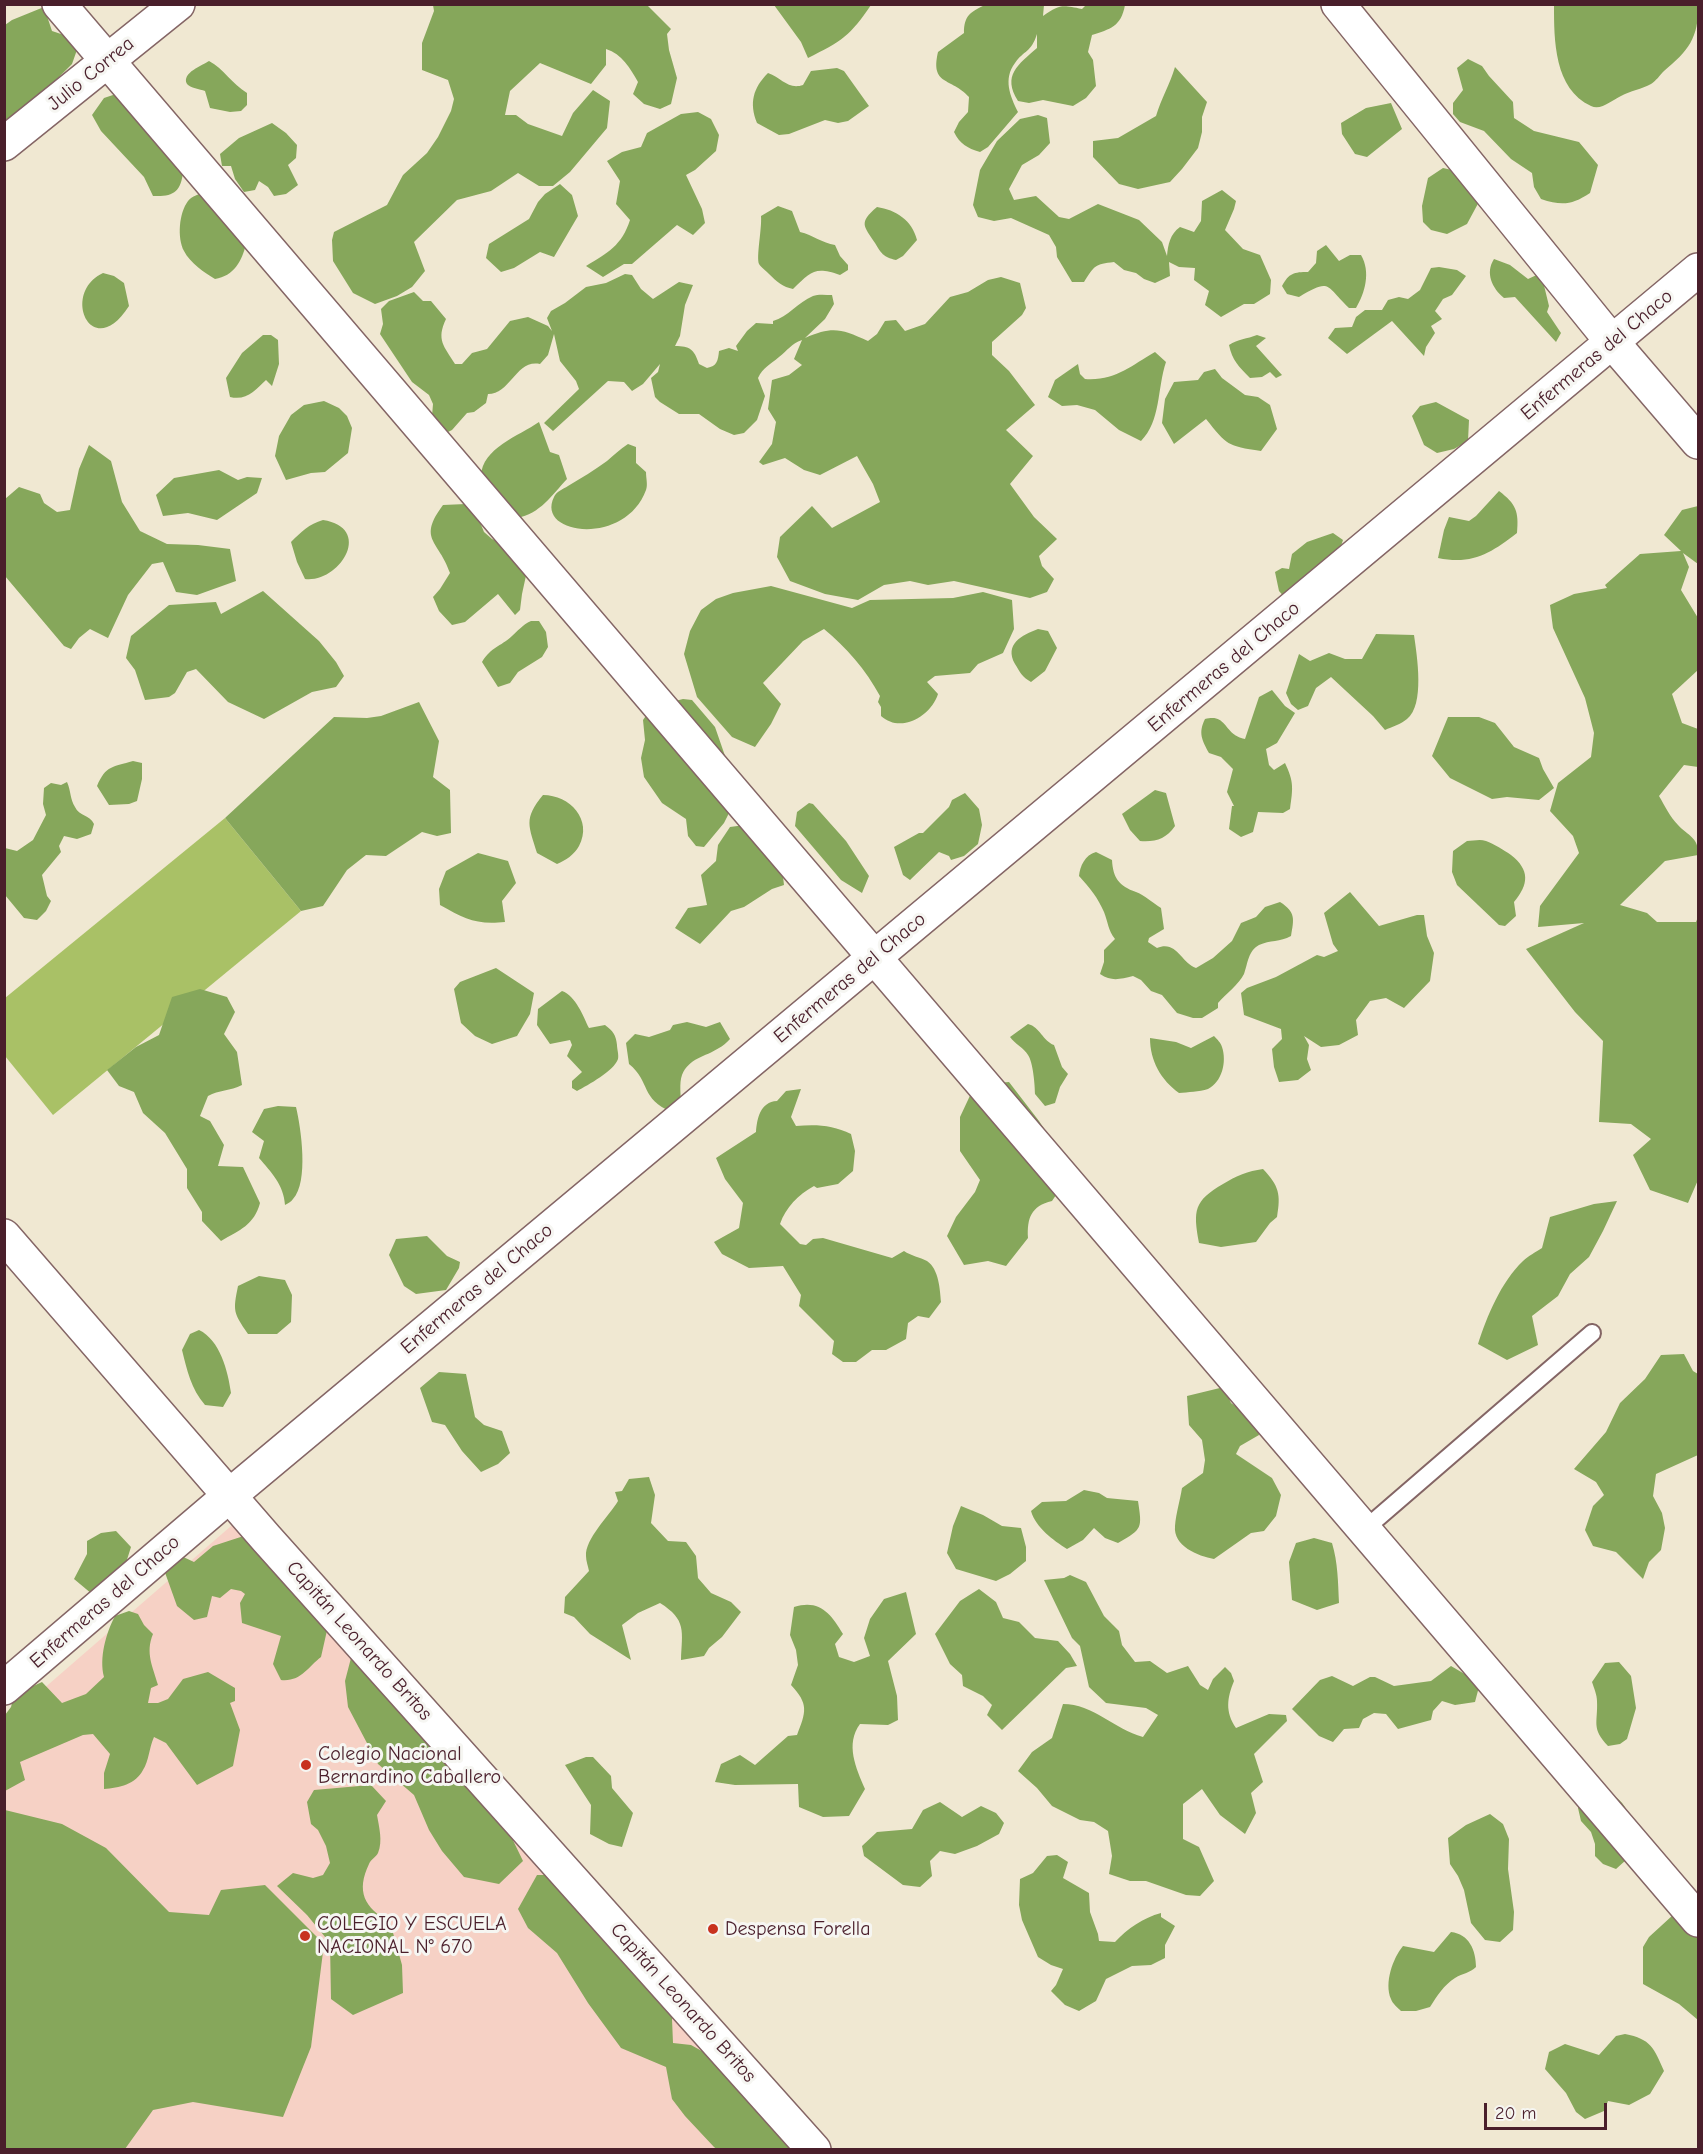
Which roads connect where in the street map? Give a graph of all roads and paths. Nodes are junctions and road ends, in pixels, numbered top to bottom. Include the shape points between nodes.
1 (59, 4) edge
2 (178, 4) edge
3 (1338, 4) edge
4 (108, 60) junction
5 (4, 144) edge
6 (1698, 270) edge
7 (1613, 343) junction
8 (1698, 441) edge
9 (875, 957) junction
10 (4, 1236) edge
11 (1592, 1333) dead end
12 (229, 1496) junction
13 (1365, 1529) junction
14 (4, 1688) edge
15 (1698, 1920) edge
16 (814, 2150) edge

1 - 4 street
2 - 4 street, Julio Correa
3 - 7 street
4 - 5 street, Julio Correa
4 - 9 street
6 - 7 street, Enfermeras del Chaco
7 - 8 street
7 - 9 street, Enfermeras del Chaco
9 - 12 street, Enfermeras del Chaco
9 - 13 street
10 - 12 street, Capitán Leonardo Britos
11 - 13 lane
12 - 14 street, Enfermeras del Chaco
12 - 16 street, Capitán Leonardo Britos
13 - 15 street

